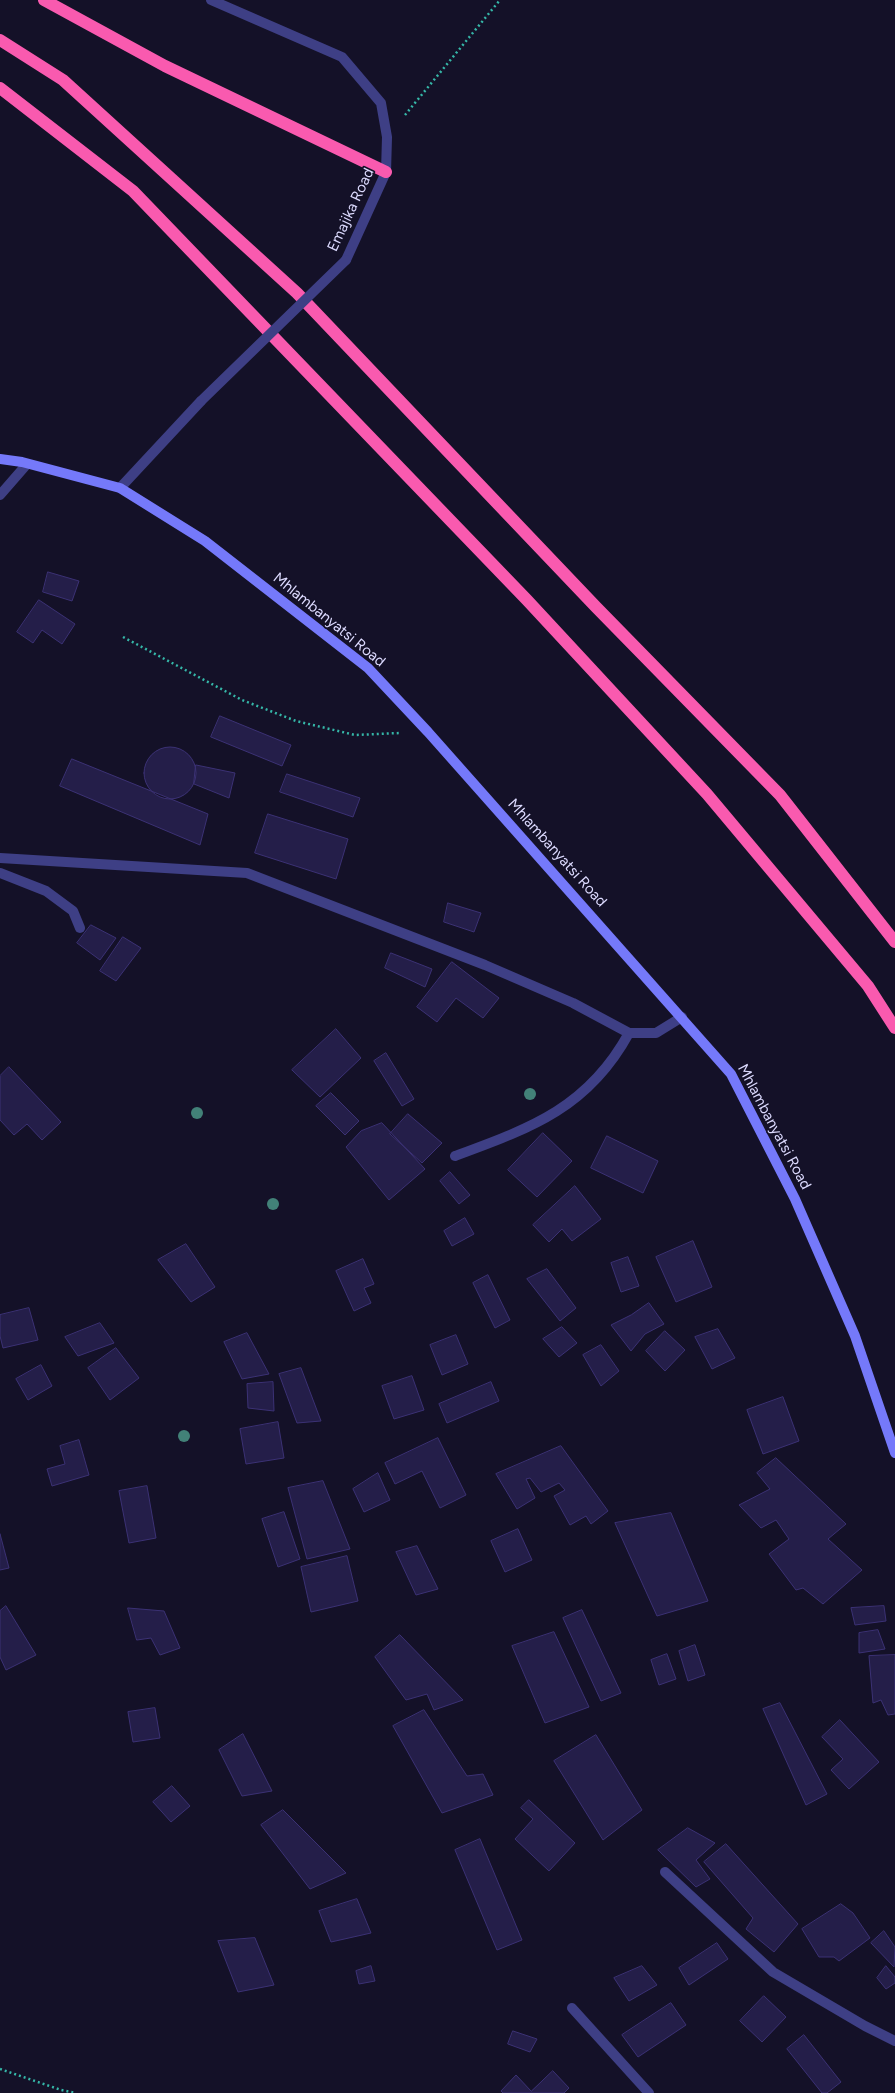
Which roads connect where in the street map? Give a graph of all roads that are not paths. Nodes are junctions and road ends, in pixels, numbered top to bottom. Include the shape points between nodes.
1 (44, 0) edge
2 (211, 0) edge
3 (0, 40) edge
4 (0, 88) edge
5 (386, 172) junction
6 (0, 459) edge
7 (27, 464) junction
8 (120, 488) junction
9 (0, 495) edge
10 (0, 858) edge
11 (0, 873) edge
12 (80, 928) dead end
13 (895, 942) edge
14 (682, 1017) junction
15 (895, 1028) edge
16 (630, 1033) junction
17 (455, 1156) dead end
18 (895, 1452) edge
19 (665, 1872) dead end
20 (572, 2008) dead end
21 (895, 2041) edge
22 (650, 2093) edge

1 - 5 highway via 165,66
2 - 5 street, Emajika Road via 342,57 381,103 387,137
3 - 13 highway via 63,80 298,293 596,607 780,795
4 - 15 highway via 133,191 527,600 707,794 868,986
5 - 8 street, Emajika Road, bridge via 346,260 201,401
6 - 7 main road, Mhlambanyatsi Road
7 - 8 main road, Mhlambanyatsi Road
7 - 9 street
8 - 14 main road, Mhlambanyatsi Road via 205,542 368,668
10 - 16 street via 247,873 485,965 573,1003
11 - 12 street via 46,891 73,911
14 - 16 street via 656,1033
14 - 18 main road, Mhlambanyatsi Road via 731,1074 795,1199 855,1336
16 - 17 street via 609,1065 575,1100 537,1123
19 - 21 street via 773,1972
20 - 22 street

